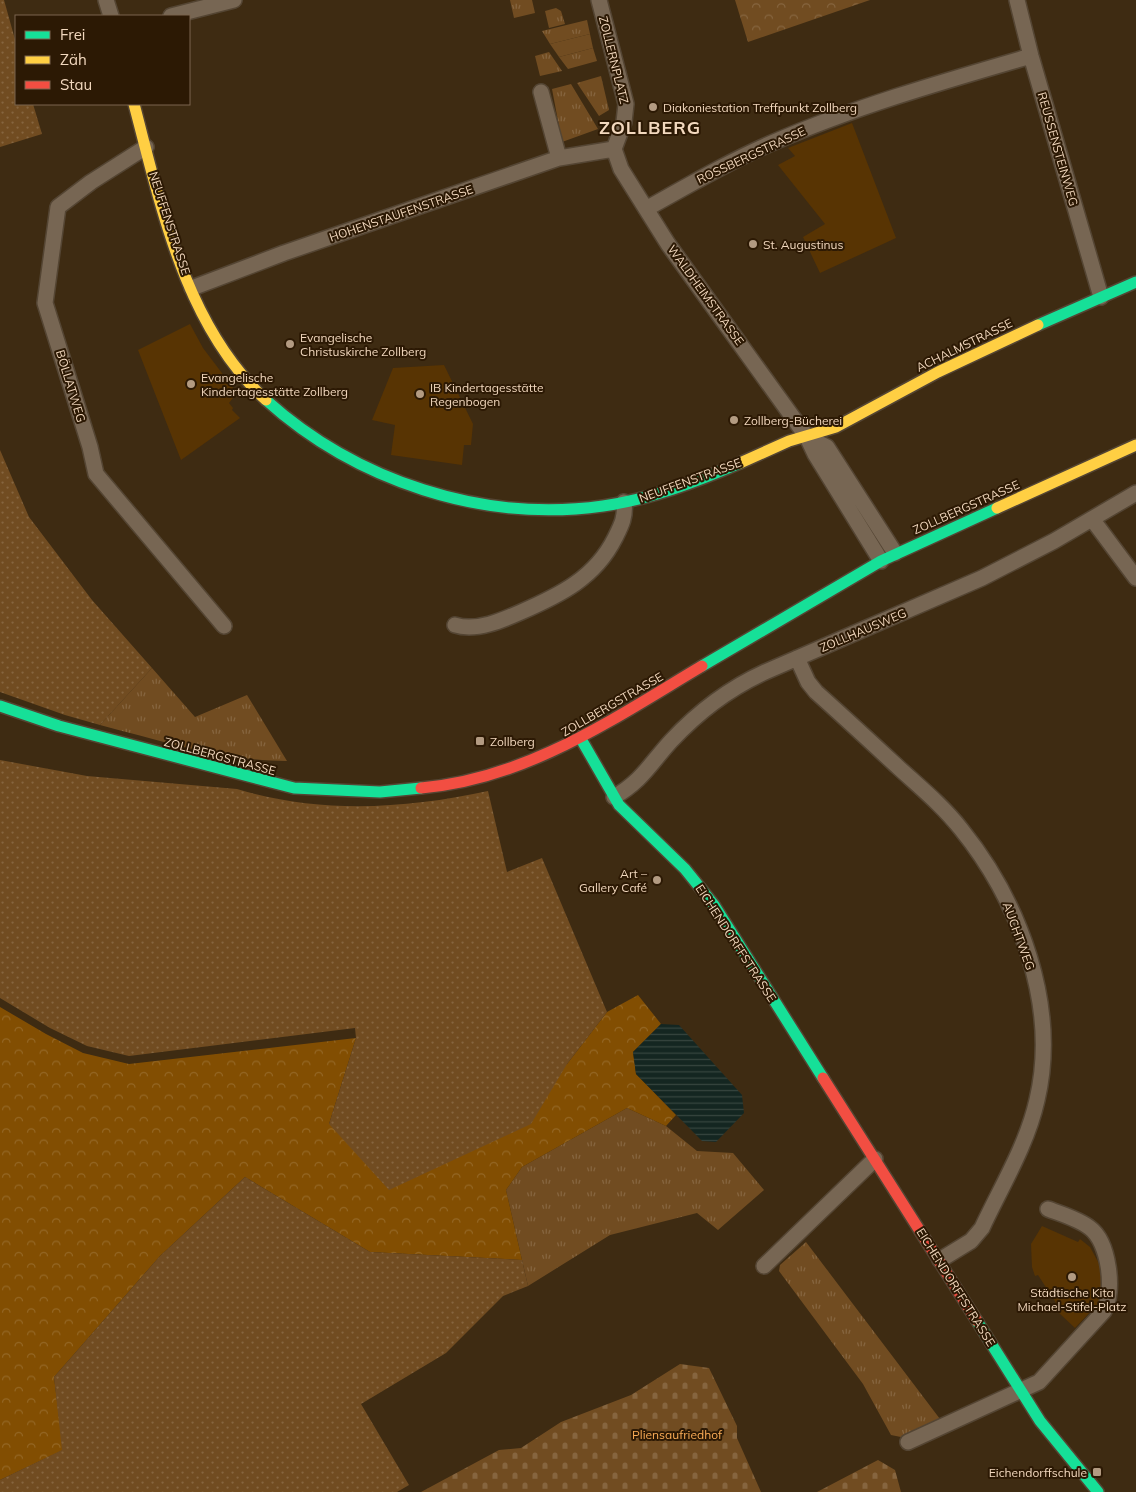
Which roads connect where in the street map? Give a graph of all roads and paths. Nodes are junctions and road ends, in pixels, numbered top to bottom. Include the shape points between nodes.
1 (106, 0) edge
2 (234, 0) edge
3 (599, 0) edge
4 (1017, 0) edge
5 (111, 15) edge
6 (175, 15) edge
7 (1031, 56) junction
8 (541, 92) dead end
9 (134, 105) edge
10 (146, 147) junction
11 (614, 149) junction
12 (559, 158) junction
13 (646, 209) junction
14 (1136, 282) edge
15 (192, 288) junction
16 (1101, 297) junction
17 (806, 436) junction
18 (1136, 445) edge
19 (1136, 493) edge
20 (624, 502) junction
21 (1092, 519) junction
22 (896, 554) junction
23 (881, 561) junction
24 (1136, 578) edge
25 (224, 626) dead end
26 (455, 626) dead end
27 (797, 658) junction
28 (0, 706) edge
29 (582, 739) junction
30 (614, 798) junction
31 (876, 1160) junction
32 (1048, 1209) dead end
33 (940, 1260) junction
34 (764, 1266) dead end
35 (1020, 1390) junction
36 (908, 1442) dead end
37 (1098, 1492) edge

1 - 5 street
2 - 6 street
3 - 11 street, ZOLLERNPLATZ via 626,104 624,122
4 - 7 street, REUSSENSTEINWEG
7 - 13 street, ROSSBERGSTRASSE via 892,99 797,133 726,164
7 - 16 street, REUSSENSTEINWEG
8 - 12 street
9 - 10 street, NEUFFENSTRASSE
10 - 15 street, NEUFFENSTRASSE via 174,243
10 - 25 street, BÖLLATWEG via 58,207 46,306 96,474
11 - 12 street, HOHENSTAUFENSTRASSE
11 - 13 street, WALDHEIMSTRASSE via 621,169
12 - 15 street, HOHENSTAUFENSTRASSE
13 - 17 street, WALDHEIMSTRASSE
14 - 16 street, ACHALMSTRASSE
15 - 20 street, NEUFFENSTRASSE via 219,344 245,380 300,428 363,466 423,489 489,504 558,509
16 - 17 street, ACHALMSTRASSE via 938,372 843,425
17 - 20 street, NEUFFENSTRASSE via 688,483
17 - 22 street, WALDHEIMSTRASSE via 827,447
17 - 23 street, WALDHEIMSTRASSE
18 - 22 street, ZOLLBERGSTRASSE
19 - 21 street, ZOLLHAUSWEG
20 - 26 street via 623,523 613,542 599,563 580,582 504,620 468,627
21 - 24 street
21 - 27 street, ZOLLHAUSWEG via 965,586
22 - 23 street, ZOLLBERGSTRASSE
23 - 29 street, ZOLLBERGSTRASSE via 819,595
27 - 30 street, ZOLLHAUSWEG via 750,679 717,700 671,741 636,784
27 - 33 street, AUCHTWEG via 816,692 946,811 972,842 1011,908 1036,985 1044,1053 1040,1089 1032,1117 982,1228 971,1241
28 - 29 street, ZOLLBERGSTRASSE via 59,726 238,776 323,791 388,792 451,784 517,766
29 - 30 street, EICHENDORFFSTRASSE
30 - 31 street, EICHENDORFFSTRASSE via 705,892
31 - 33 street, EICHENDORFFSTRASSE
31 - 34 street
32 - 35 street via 1088,1226 1098,1236 1111,1291 1108,1305 1100,1316 1048,1374
33 - 35 street, EICHENDORFFSTRASSE
35 - 36 street
35 - 37 street, EICHENDORFFSTRASSE via 1045,1428

